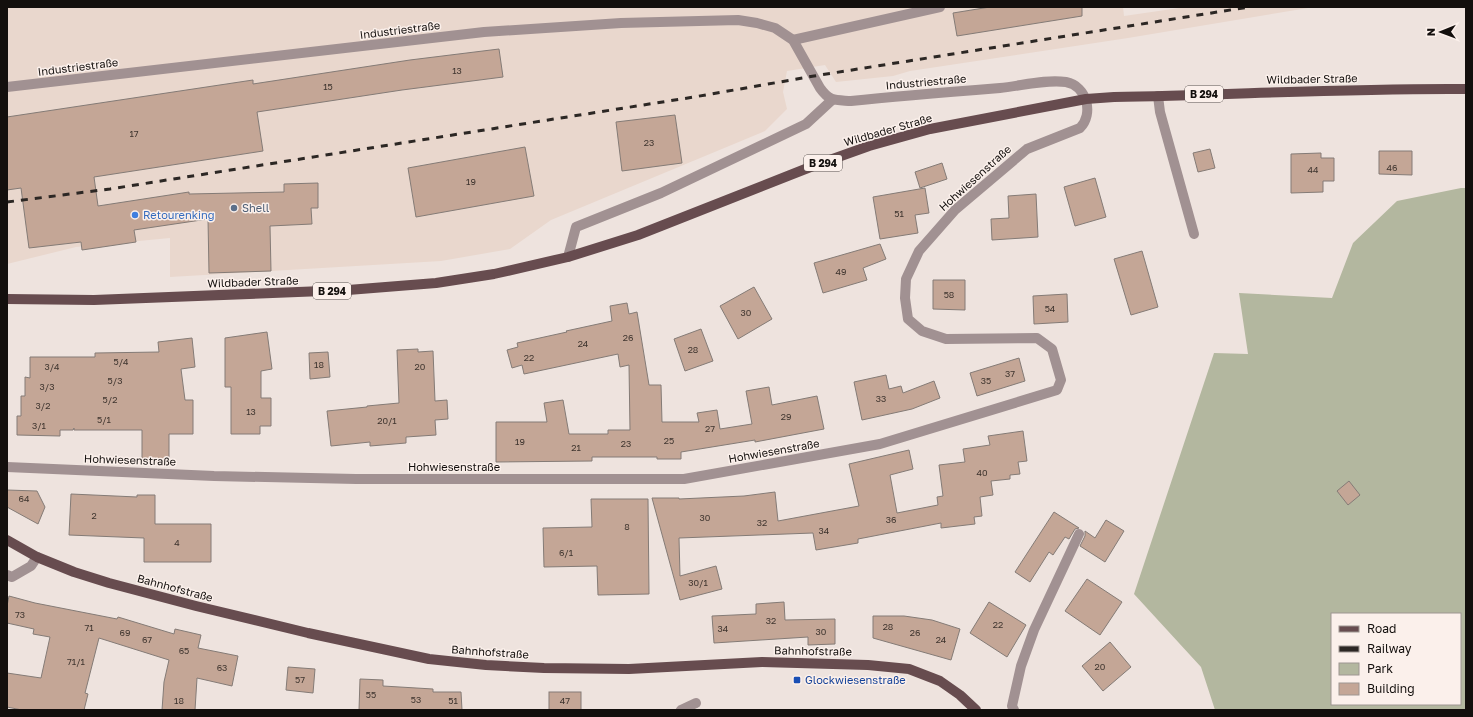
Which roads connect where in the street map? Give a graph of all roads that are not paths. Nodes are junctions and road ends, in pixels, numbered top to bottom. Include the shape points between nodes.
1 (940, 7) edge
2 (793, 40) junction
3 (7, 87) edge
4 (1466, 89) edge
5 (1158, 96) junction
6 (1086, 99) junction
7 (832, 100) junction
8 (1194, 234) dead end
9 (568, 257) junction
10 (7, 299) edge
11 (7, 467) edge
12 (1079, 534) dead end
13 (7, 540) edge
14 (37, 557) junction
15 (7, 576) edge
16 (696, 703) dead end
17 (681, 710) edge
18 (976, 710) edge
19 (1014, 710) edge

1 - 2 street
2 - 3 street, Industriestraße via 775,28 738,20 621,23 484,32
2 - 7 street, Industriestraße via 820,88
4 - 5 main road, Wildbader Straße / B 294
5 - 6 main road, Wildbader Straße / B 294
5 - 8 street via 1160,112
6 - 7 street, Industriestraße via 1079,89 1068,82 1053,81 851,101
6 - 9 main road, Wildbader Straße / B 294 via 930,129 870,146 638,235
6 - 11 street, Hohwiesenstraße via 1085,122 1080,128 1027,148 955,210 919,251 906,279 908,319 922,331 946,339 1037,338 1052,349 1061,380 1057,390 880,444 684,479 348,479
7 - 9 street via 806,124 661,194 576,227
9 - 10 main road, Wildbader Straße / B 294 via 494,274 443,282 348,290 94,300
12 - 19 street via 1034,630 1021,666 1012,706
13 - 14 main road, Bahnhofstraße
14 - 15 street via 31,566 12,577
14 - 18 main road, Bahnhofstraße via 109,583 196,606 429,659 552,668 629,669 762,662 868,665 909,669 940,681
16 - 17 street

